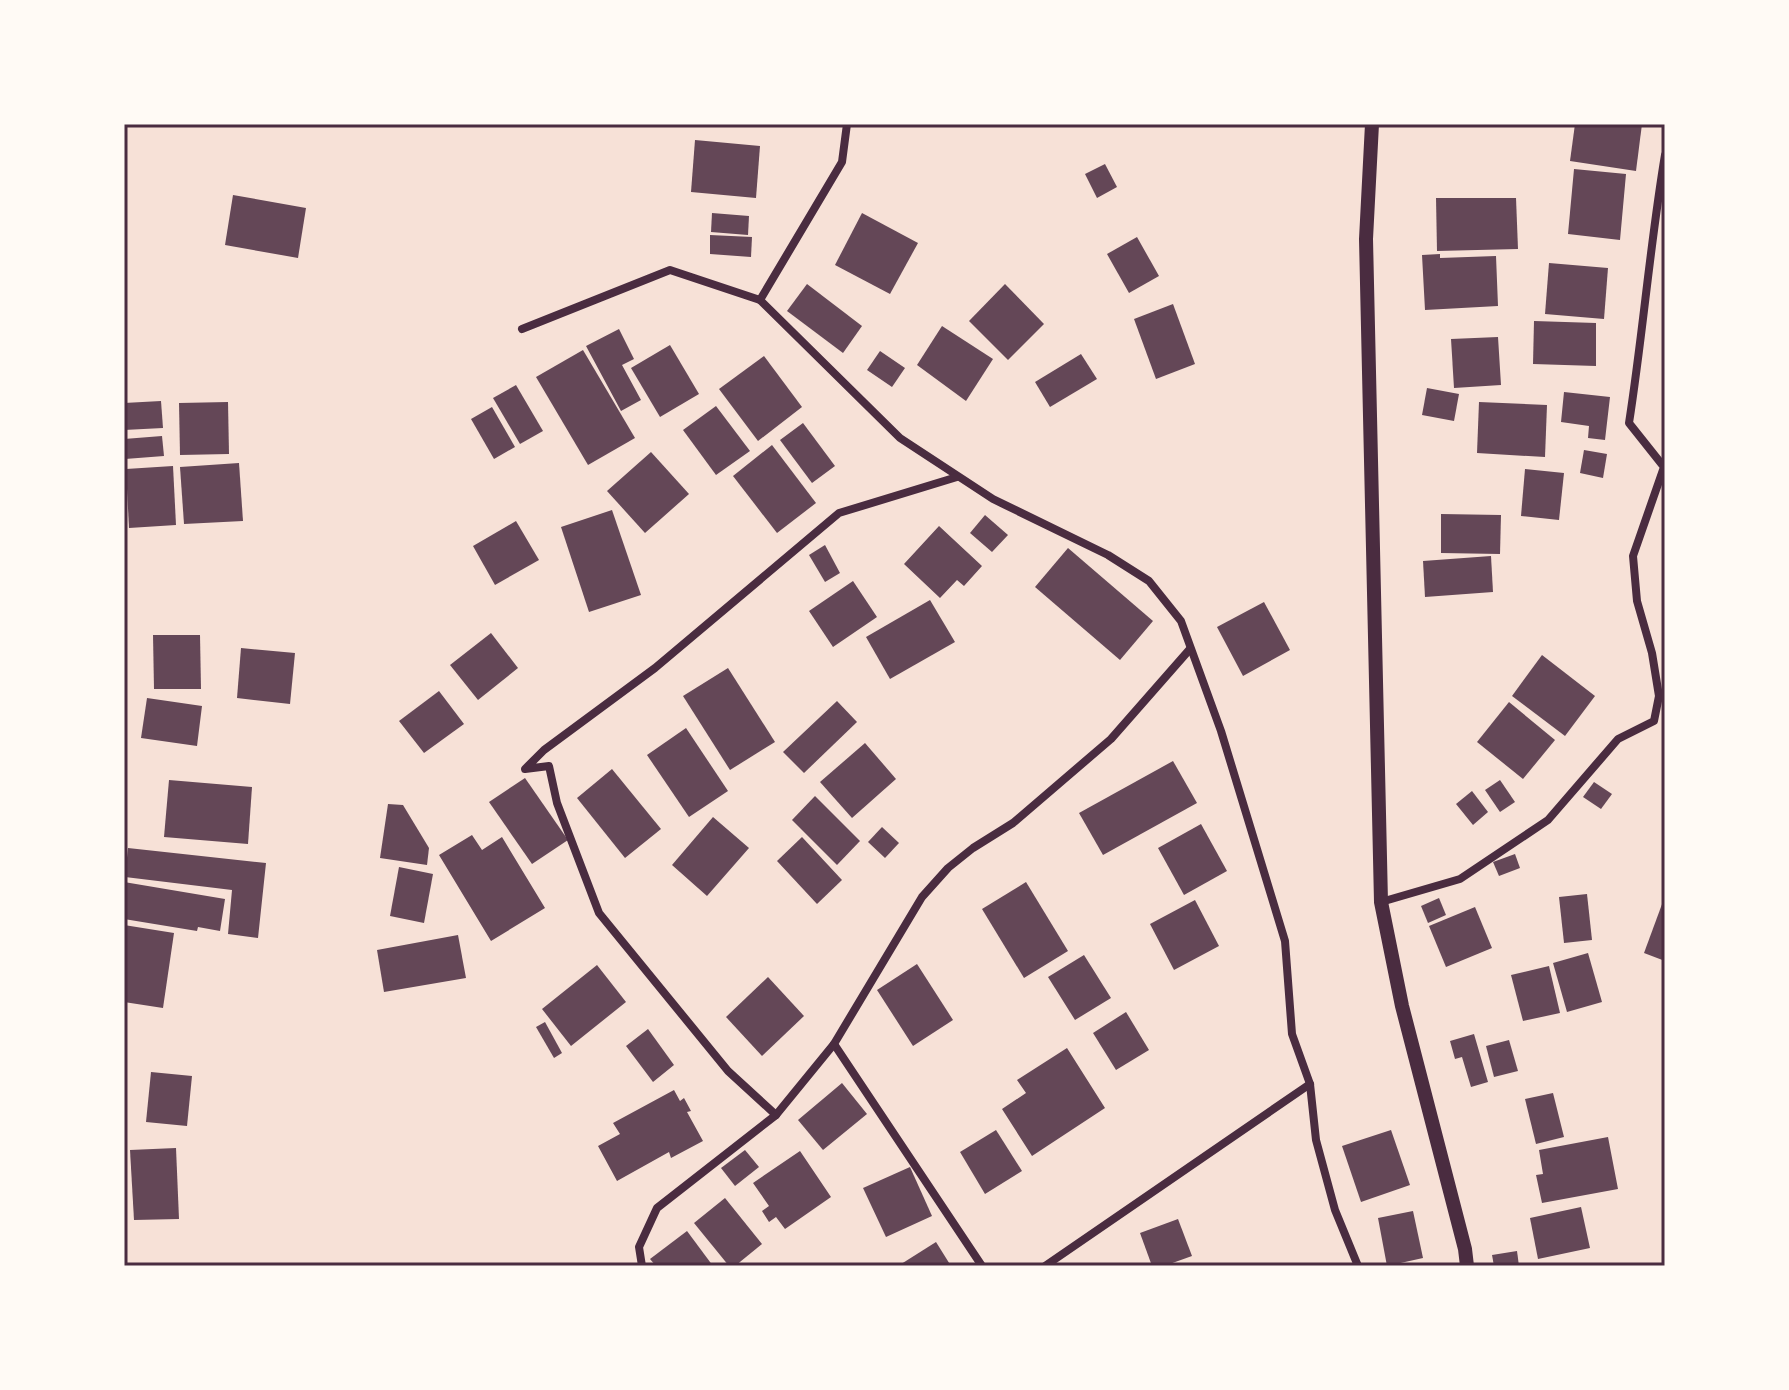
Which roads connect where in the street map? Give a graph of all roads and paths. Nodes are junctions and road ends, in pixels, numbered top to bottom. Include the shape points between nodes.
1 (847, 124) edge
2 (1372, 124) edge
3 (1665, 155) edge
4 (760, 300) junction
5 (522, 329) dead end
6 (957, 477) junction
7 (1190, 649) junction
8 (1665, 652) edge
9 (1652, 653) junction
10 (1381, 902) junction
11 (834, 1044) junction
12 (1310, 1084) junction
13 (776, 1115) junction
14 (642, 1266) edge
15 (982, 1266) edge
16 (1045, 1266) edge
17 (1358, 1266) edge
18 (1467, 1266) edge

1 - 4 street via 842,162
2 - 10 street via 1366,239
3 - 9 street via 1629,423 1664,467 1633,556 1637,601
4 - 5 street via 670,270
4 - 6 street via 900,438
6 - 7 street via 1149,581 1181,621
6 - 13 street via 839,513 525,769 549,766 557,803 599,913 728,1071
7 - 11 street via 1111,739 930,887
7 - 12 street via 1221,731 1285,941 1292,1034
8 - 9 street
9 - 10 street via 1659,696 1654,721 1618,739 1548,820 1460,879
10 - 18 street
11 - 13 street
11 - 15 street
12 - 16 street
12 - 17 street via 1316,1140 1335,1210
13 - 14 street via 657,1208 639,1247

